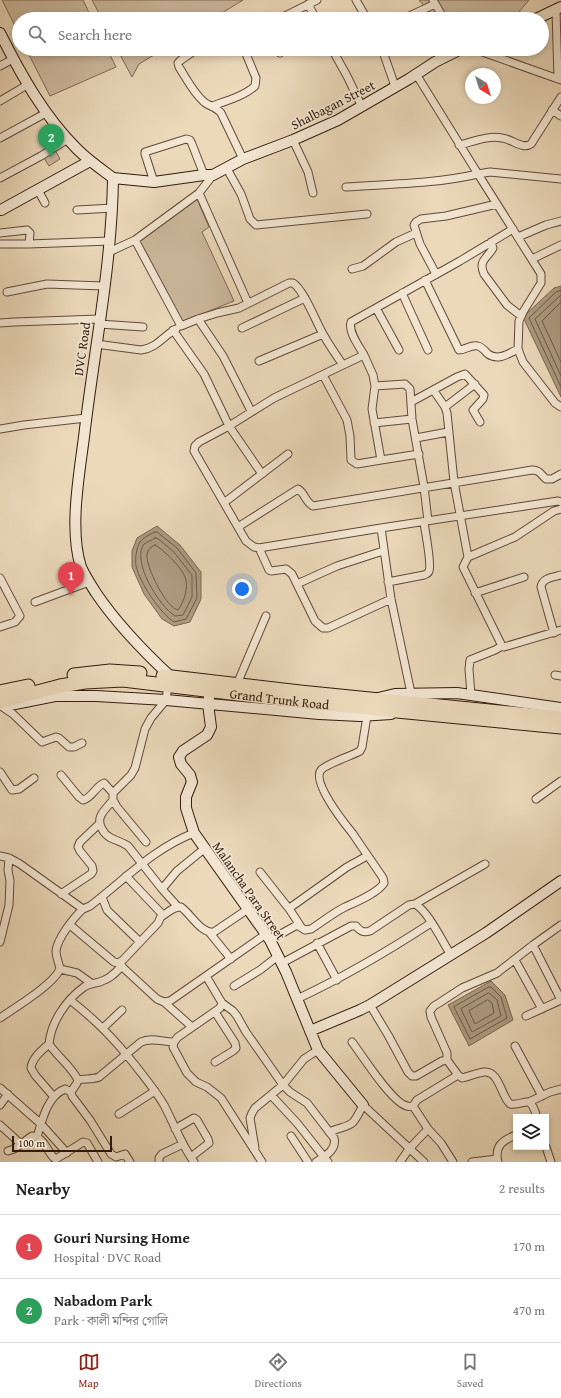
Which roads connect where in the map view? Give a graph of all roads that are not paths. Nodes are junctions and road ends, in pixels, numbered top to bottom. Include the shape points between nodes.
1 (317, 0) edge
2 (356, 0) edge
3 (434, 2) edge
4 (308, 4) junction
5 (559, 7) edge
6 (293, 12) edge
7 (312, 12) edge
8 (363, 12) edge
9 (416, 12) edge
10 (440, 12) edge
11 (549, 12) edge
12 (0, 33) edge
13 (187, 56) edge
14 (247, 56) edge
15 (336, 56) edge
16 (384, 56) edge
17 (447, 56) edge
18 (494, 56) edge
19 (13, 59) junction
20 (0, 66) edge
21 (416, 74) junction
22 (560, 79) edge
23 (27, 85) junction
24 (395, 86) junction
25 (561, 97) edge
26 (0, 101) edge
27 (212, 106) junction
28 (362, 106) junction
29 (552, 110) junction
30 (46, 112) junction
31 (561, 116) edge
32 (0, 138) edge
33 (68, 139) junction
34 (293, 140) junction
35 (459, 145) junction
36 (243, 159) junction
37 (90, 161) junction
38 (226, 167) junction
39 (478, 174) junction
40 (209, 175) junction
41 (0, 178) edge
42 (113, 178) junction
43 (561, 179) edge
44 (154, 182) junction
45 (346, 187) dead end
46 (38, 190) junction
47 (198, 193) junction
48 (313, 193) dead end
49 (45, 203) dead end
50 (497, 204) junction
51 (1, 208) edge
52 (112, 208) junction
53 (77, 210) dead end
54 (368, 214) dead end
55 (561, 221) edge
56 (513, 229) junction
57 (0, 233) edge
58 (416, 233) junction
59 (518, 237) junction
60 (134, 240) junction
61 (110, 241) junction
62 (491, 242) junction
63 (0, 244) edge
64 (30, 244) junction
65 (561, 245) edge
66 (109, 252) junction
67 (532, 259) junction
68 (352, 269) dead end
69 (436, 274) junction
70 (425, 280) junction
71 (104, 286) junction
72 (7, 292) dead end
73 (402, 293) junction
74 (305, 298) junction
75 (248, 303) junction
76 (376, 308) junction
77 (521, 316) junction
78 (198, 319) junction
79 (99, 322) junction
80 (0, 324) edge
81 (181, 326) junction
82 (143, 327) dead end
83 (242, 328) dead end
84 (173, 330) junction
85 (322, 334) junction
86 (96, 344) junction
87 (518, 349) junction
88 (399, 350) dead end
89 (428, 350) dead end
90 (364, 355) junction
91 (259, 361) dead end
92 (343, 365) junction
93 (323, 375) junction
94 (475, 384) junction
95 (376, 386) junction
96 (434, 391) junction
97 (412, 402) junction
98 (561, 407) edge
99 (445, 408) junction
100 (251, 411) junction
101 (86, 418) junction
102 (412, 419) junction
103 (480, 422) dead end
104 (374, 423) junction
105 (229, 426) junction
106 (0, 429) edge
107 (448, 432) junction
108 (416, 438) junction
109 (288, 454) dead end
110 (419, 454) junction
111 (380, 460) junction
112 (262, 474) junction
113 (561, 474) edge
114 (454, 482) junction
115 (424, 487) junction
116 (224, 502) junction
117 (561, 502) edge
118 (561, 509) edge
119 (460, 516) junction
120 (426, 522) junction
121 (238, 527) junction
122 (381, 528) junction
123 (259, 548) junction
124 (383, 551) junction
125 (468, 557) junction
126 (561, 575) edge
127 (524, 577) dead end
128 (0, 578) edge
129 (89, 582) junction
130 (388, 582) junction
131 (297, 584) junction
132 (475, 593) junction
133 (391, 599) junction
134 (35, 602) dead end
135 (266, 616) dead end
136 (0, 627) edge
137 (557, 631) edge
138 (502, 646) junction
139 (169, 681) junction
140 (237, 684) junction
141 (210, 692) junction
142 (411, 693) junction
143 (471, 695) junction
144 (2, 698) edge
145 (374, 699) junction
146 (166, 700) junction
147 (561, 708) edge
148 (404, 712) junction
149 (367, 716) junction
150 (561, 718) edge
151 (561, 727) edge
152 (82, 743) dead end
153 (0, 772) edge
154 (61, 775) dead end
155 (34, 778) dead end
156 (561, 781) edge
157 (113, 797) junction
158 (536, 800) dead end
159 (99, 824) junction
160 (194, 833) junction
161 (146, 842) dead end
162 (204, 849) junction
163 (0, 856) edge
164 (368, 856) junction
165 (9, 858) junction
166 (142, 863) junction
167 (485, 864) dead end
168 (260, 872) dead end
169 (126, 876) junction
170 (561, 881) edge
171 (162, 889) junction
172 (60, 894) junction
173 (102, 897) junction
174 (415, 904) junction
175 (178, 906) junction
176 (83, 909) junction
177 (248, 909) junction
178 (290, 910) junction
179 (162, 917) junction
180 (431, 923) junction
181 (70, 924) junction
182 (561, 925) edge
183 (301, 927) junction
184 (2, 930) edge
185 (209, 932) junction
186 (268, 937) junction
187 (0, 942) edge
188 (140, 942) junction
189 (317, 944) junction
190 (533, 945) junction
191 (450, 955) junction
192 (231, 959) junction
193 (280, 959) junction
194 (515, 960) junction
195 (120, 965) junction
196 (60, 969) junction
197 (206, 976) junction
198 (337, 980) junction
199 (91, 983) junction
200 (234, 986) dead end
201 (297, 999) junction
202 (70, 1000) junction
203 (561, 1000) edge
204 (164, 1002) junction
205 (222, 1003) junction
206 (370, 1005) junction
207 (542, 1009) junction
208 (122, 1010) dead end
209 (215, 1012) junction
210 (526, 1016) dead end
211 (0, 1018) edge
212 (192, 1027) junction
213 (103, 1028) junction
214 (310, 1031) junction
215 (174, 1042) junction
216 (352, 1042) dead end
217 (49, 1044) junction
218 (515, 1046) dead end
219 (318, 1050) junction
220 (126, 1055) junction
221 (447, 1060) junction
222 (214, 1062) dead end
223 (458, 1075) junction
224 (78, 1080) junction
225 (283, 1085) junction
226 (0, 1088) edge
227 (561, 1089) edge
228 (155, 1091) junction
229 (71, 1092) junction
230 (8, 1094) junction
231 (271, 1095) junction
232 (542, 1096) junction
233 (54, 1097) junction
234 (529, 1102) junction
235 (0, 1105) edge
236 (363, 1106) junction
237 (413, 1106) junction
238 (119, 1114) dead end
239 (536, 1114) edge
240 (0, 1124) edge
241 (41, 1124) junction
242 (175, 1129) junction
243 (428, 1129) junction
244 (329, 1132) junction
245 (291, 1136) dead end
246 (513, 1136) edge
247 (37, 1137) junction
248 (21, 1144) junction
249 (183, 1144) junction
250 (255, 1149) junction
251 (409, 1149) junction
252 (547, 1150) edge
253 (8, 1151) dead end
254 (67, 1153) junction
255 (114, 1159) edge
256 (326, 1159) edge
257 (192, 1160) edge
258 (497, 1161) edge
259 (98, 1162) edge
260 (130, 1162) edge
261 (159, 1162) edge
262 (262, 1162) edge
263 (308, 1162) edge
264 (316, 1162) edge
265 (400, 1162) edge
266 (424, 1162) edge
267 (453, 1162) edge
268 (472, 1162) edge
269 (551, 1162) edge

1 - 4 street
2 - 8 street
3 - 9 street
3 - 10 street
4 - 6 street
4 - 7 street
5 - 11 street
5 - 22 street
12 - 19 street
13 - 27 street via 178,63 179,67 201,99
14 - 27 street via 256,78 255,86
15 - 28 street
16 - 24 street
17 - 21 street, Shalbagan Street
18 - 22 street
19 - 20 street
19 - 23 street
21 - 24 street, Shalbagan Street
21 - 35 street
23 - 26 street
23 - 30 street
24 - 28 street, Shalbagan Street
25 - 29 street
27 - 36 street via 221,113
28 - 34 street, Shalbagan Street
29 - 31 street
29 - 35 street via 528,146 501,137
30 - 32 street
30 - 33 street
33 - 37 street
33 - 41 street
34 - 36 street, Shalbagan Street
34 - 48 street via 308,172
35 - 39 street
36 - 38 street, Shalbagan Street
37 - 42 street
37 - 46 street
38 - 40 street, Shalbagan Street
38 - 54 street via 241,194 250,218 256,225
39 - 43 street via 490,172
39 - 45 street via 428,182
39 - 50 street
40 - 44 street
40 - 44 street via 190,140 186,139 145,152
40 - 47 street
42 - 44 street
42 - 52 street, DVC Road
46 - 49 street
46 - 51 street
47 - 60 street
47 - 75 street
50 - 56 street
50 - 58 street via 421,219 414,225
52 - 53 street
52 - 61 street, DVC Road
55 - 59 street
56 - 59 street
56 - 62 street
57 - 64 street via 27,230 30,233
58 - 68 street via 396,242 363,266
58 - 69 street
59 - 67 street
60 - 66 street
60 - 81 street
61 - 64 street
61 - 66 street, DVC Road
62 - 69 street
62 - 77 street via 493,248 482,262 481,268 507,305
63 - 64 street
65 - 67 street
66 - 71 street, DVC Road
67 - 77 street via 542,278
69 - 70 street
70 - 73 street
70 - 87 street via 459,350 473,345 498,358
71 - 72 street via 47,284
71 - 79 street, DVC Road
73 - 76 street
73 - 89 street
74 - 75 street via 293,283
74 - 83 street
74 - 85 street
75 - 78 street via 240,308
76 - 88 street
76 - 90 street via 351,322 350,326
77 - 87 street
78 - 81 street
78 - 100 street via 223,356
79 - 80 street
79 - 82 street
79 - 86 street, DVC Road
81 - 84 street
84 - 86 street via 156,346 148,349
84 - 105 street via 204,374
85 - 91 street
85 - 92 street
86 - 101 street, DVC Road
87 - 98 street via 523,362 555,403
90 - 92 street
90 - 95 street
92 - 93 street
93 - 100 street via 280,394
93 - 111 street via 347,420 351,460 357,464
94 - 96 street via 465,374
94 - 99 street
94 - 103 street via 484,395 473,410
95 - 97 street via 405,384 410,389
95 - 104 street via 372,409
96 - 97 street
96 - 99 street
97 - 102 street
99 - 107 street
100 - 105 street
101 - 106 street
101 - 129 street, DVC Road via 76,528 77,550
102 - 104 street
102 - 108 street
104 - 111 street
105 - 112 street
105 - 116 street via 199,442 194,451
107 - 108 street
107 - 114 street
108 - 110 street
109 - 112 street
110 - 111 street
110 - 115 street
112 - 116 street
113 - 114 street via 546,479 537,470 532,470
114 - 115 street
114 - 119 street
115 - 120 street
115 - 121 street via 313,506 298,489
116 - 121 street
117 - 119 street
118 - 125 street via 516,537
119 - 120 street
119 - 125 street
120 - 122 street
120 - 130 street via 428,573
121 - 123 street via 250,545
122 - 123 street
122 - 124 street
123 - 131 street via 269,570 286,569
124 - 130 street
124 - 131 street via 337,566
125 - 132 street via 463,567
126 - 137 street via 544,581 541,587
127 - 132 street
128 - 136 street via 20,616 15,622
129 - 134 street
129 - 139 street, DVC Road via 104,605
130 - 133 street
131 - 133 street via 315,621 323,628
132 - 138 street
133 - 142 street
135 - 140 street
137 - 138 street
138 - 143 street via 470,660
139 - 141 highway, Grand Trunk Road
139 - 144 highway, Grand Trunk Road via 122,671 94,672 63,677
139 - 146 street
140 - 141 highway, Grand Trunk Road
140 - 145 highway, Grand Trunk Road
141 - 146 street
141 - 148 highway, Grand Trunk Road
141 - 149 street via 319,714
141 - 160 street, Malancha Para Street via 211,727 207,735 183,751 179,757 192,782 186,797 186,808
142 - 143 street
142 - 145 street
143 - 147 street
144 - 146 street via 62,696
144 - 152 street via 13,714 42,742 56,737 69,747
145 - 150 highway, Grand Trunk Road
146 - 157 street via 145,729 135,768
148 - 149 street
148 - 151 highway, Grand Trunk Road
149 - 164 street via 360,751 327,766 319,775 332,806
153 - 155 street via 12,790 19,789
154 - 157 street via 83,800 104,783
156 - 158 street
157 - 159 street via 100,817
157 - 161 street
159 - 166 street via 103,832 128,846
159 - 172 street via 78,847 93,871
160 - 162 street, Malancha Para Street
160 - 166 street via 183,837
162 - 171 street via 177,871
162 - 177 street, Malancha Para Street
163 - 165 street
164 - 178 street via 339,873
164 - 183 street via 384,880 383,885 311,929 305,930
165 - 172 street
165 - 184 street via 11,892
166 - 169 street
166 - 171 street
167 - 174 street
168 - 178 street
169 - 173 street
169 - 179 street
170 - 191 street
171 - 175 street
172 - 176 street
173 - 176 street
173 - 188 street via 110,914
174 - 180 street
174 - 189 street via 409,905 370,931 360,931 356,926 351,926
175 - 179 street
175 - 185 street
176 - 181 street
177 - 185 street via 214,932
177 - 186 street, Malancha Para Street
178 - 183 street
179 - 188 street
180 - 191 street
180 - 198 street via 389,951
181 - 195 street
181 - 196 street via 56,949
182 - 190 street
183 - 186 street via 297,925
184 - 187 street
185 - 192 street
186 - 192 street
186 - 193 street, Malancha Para Street
188 - 195 street
189 - 193 street
189 - 198 street
190 - 194 street
190 - 203 street
191 - 206 street
192 - 197 street
193 - 200 street
193 - 201 street, Malancha Para Street
194 - 207 street
194 - 221 street via 491,977 462,988 430,1011
195 - 199 street via 107,979
195 - 204 street via 157,999
196 - 199 street via 77,973
196 - 211 street via 46,985
197 - 204 street
197 - 205 street
198 - 201 street
199 - 202 street
201 - 214 street, Malancha Para Street
202 - 213 street
202 - 217 street via 55,1021
203 - 207 street
204 - 212 street
205 - 209 street
205 - 225 street via 237,1016
206 - 214 street
206 - 221 street via 412,1076
207 - 210 street
208 - 213 street
209 - 212 street
209 - 222 street via 236,1048
212 - 215 street
213 - 220 street
214 - 219 street, Malancha Para Street
215 - 220 street via 146,1040
215 - 250 street via 175,1053 187,1073 221,1098
216 - 237 street via 395,1098 407,1106
217 - 224 street
217 - 233 street via 32,1062 31,1068
218 - 232 street
219 - 225 street via 304,1059
219 - 236 street, Malancha Para Street
220 - 224 street via 99,1077
220 - 228 street
221 - 223 street
223 - 234 street via 462,1078 490,1072 510,1104
223 - 237 street via 417,1100
224 - 229 street
225 - 231 street
225 - 244 street via 307,1102
226 - 230 street
227 - 232 street
228 - 238 street
228 - 242 street
229 - 233 street via 65,1089
229 - 255 street
230 - 235 street
230 - 241 street
231 - 250 street via 255,1108 250,1118
231 - 256 street
232 - 234 street
233 - 241 street
234 - 239 street
236 - 244 street via 353,1123
236 - 251 street
237 - 243 street
240 - 248 street
241 - 247 street
241 - 254 street
242 - 249 street
242 - 257 street via 194,1118 208,1139 209,1143
243 - 251 street
243 - 267 street
244 - 256 street via 335,1143
245 - 263 street
246 - 258 street via 500,1144
247 - 248 street via 32,1136
247 - 254 street via 44,1142 54,1158
248 - 253 street
249 - 257 street
249 - 261 street via 162,1154
250 - 262 street
251 - 265 street
251 - 266 street
252 - 269 street
254 - 259 street via 83,1142 87,1143
255 - 260 street via 125,1154
256 - 264 street
258 - 268 street

